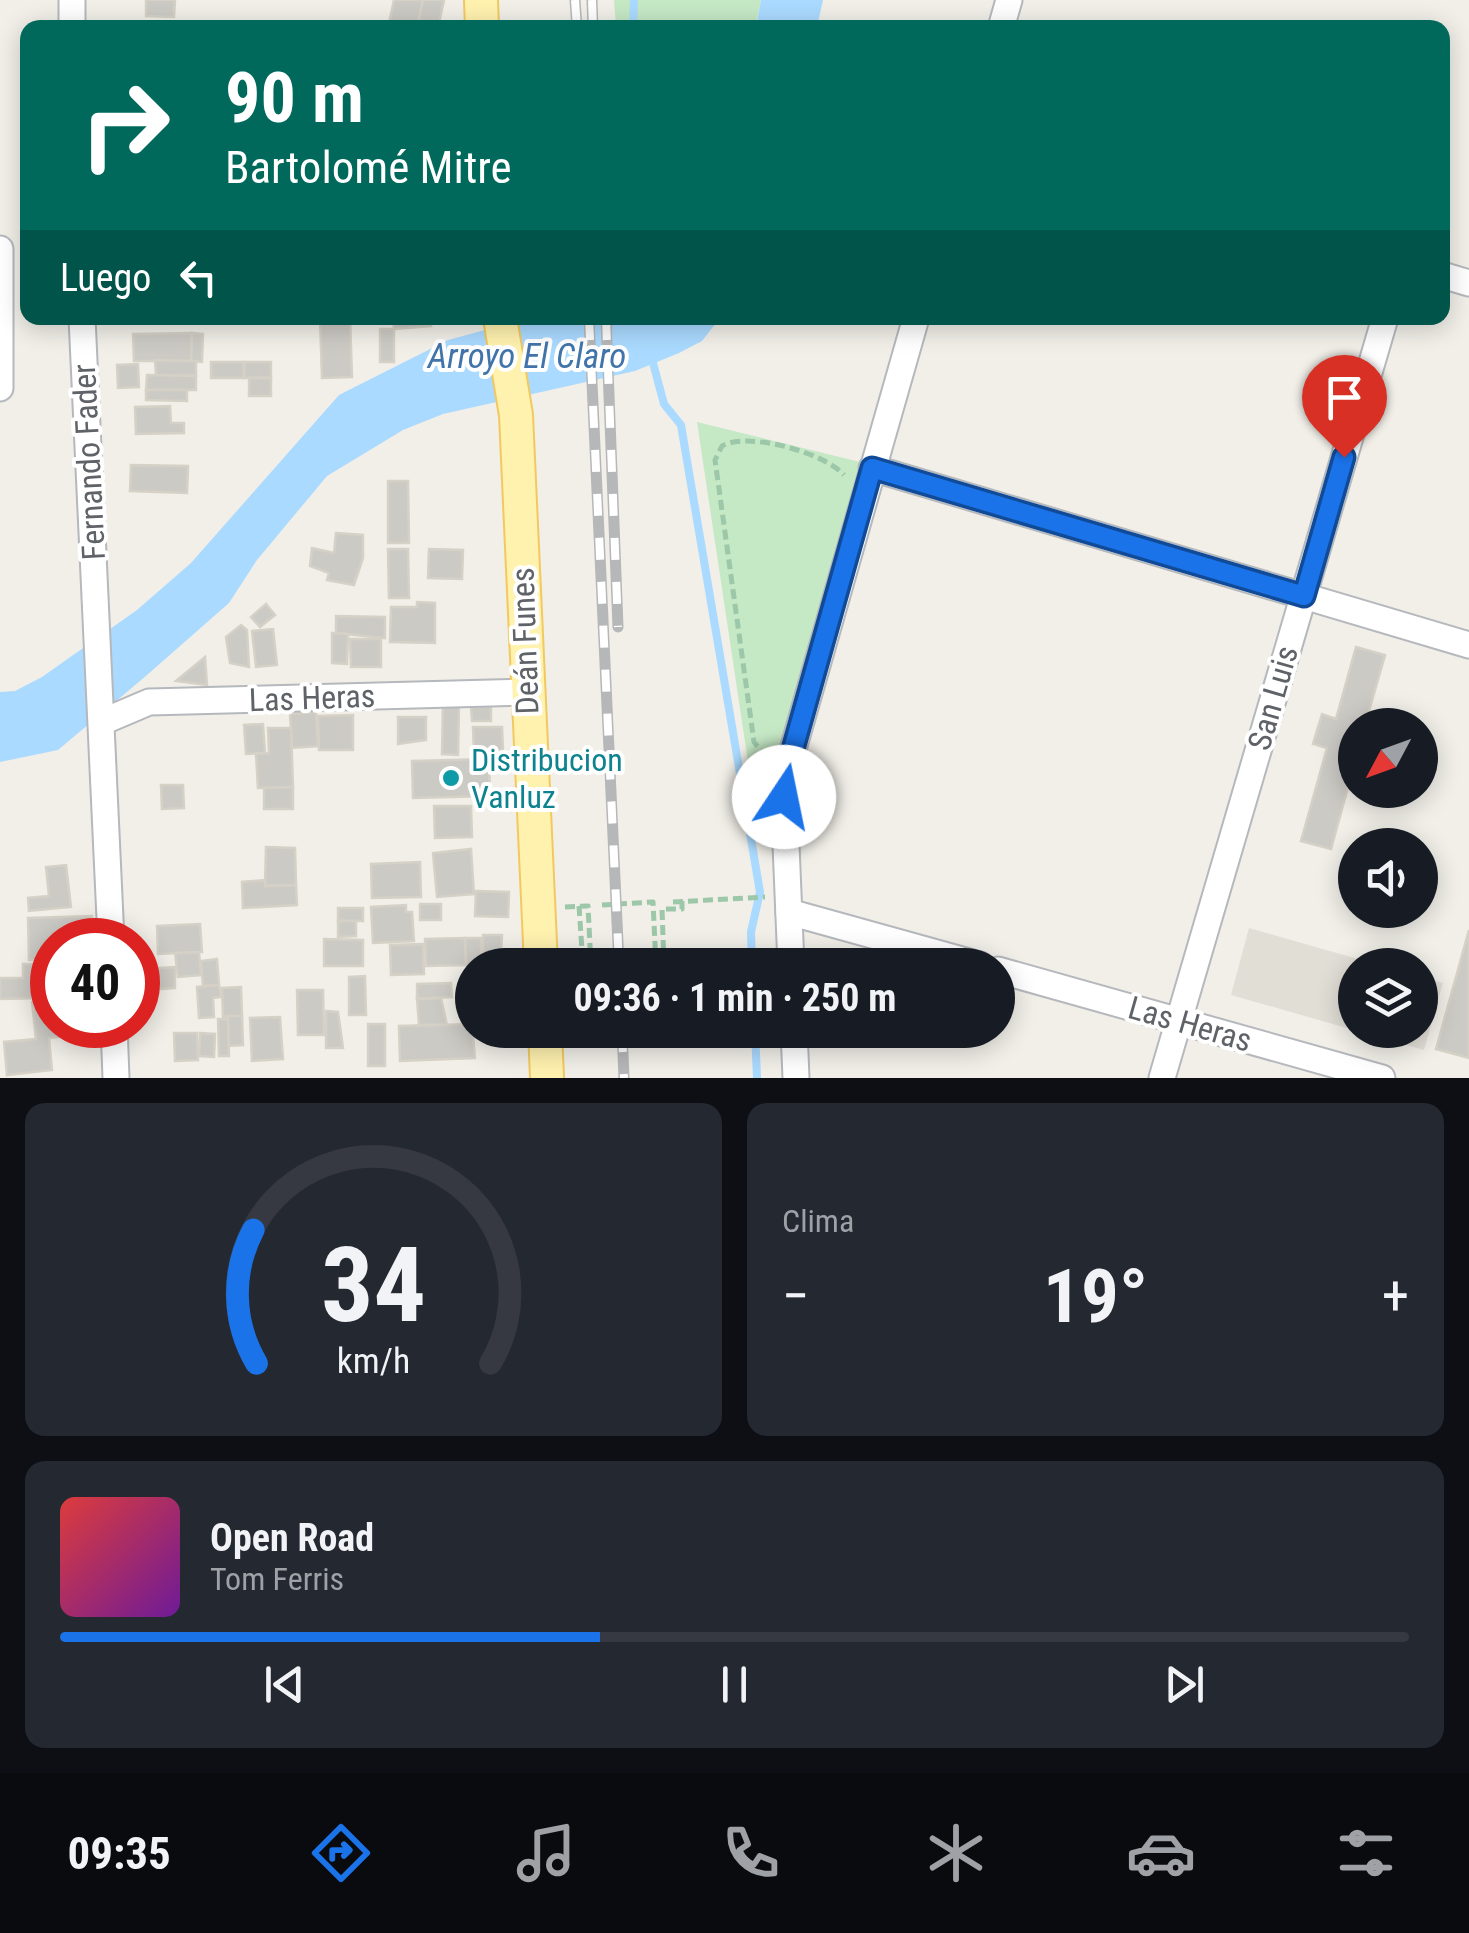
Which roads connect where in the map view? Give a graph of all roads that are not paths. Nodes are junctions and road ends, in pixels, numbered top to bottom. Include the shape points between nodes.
1 (0, 250) edge
2 (82, 325) edge
3 (501, 325) edge
4 (914, 325) edge
5 (1383, 325) edge
6 (0, 388) edge
7 (872, 468) junction
8 (1304, 596) junction
9 (1469, 645) edge
10 (526, 692) junction
11 (102, 722) junction
12 (788, 904) junction
13 (110, 918) edge
14 (541, 948) edge
15 (790, 948) edge
16 (926, 948) edge
17 (1015, 975) edge
18 (1178, 1020) junction
19 (115, 1048) edge
20 (546, 1048) edge
21 (795, 1048) edge
22 (116, 1078) edge
23 (547, 1078) edge
24 (796, 1078) edge
25 (1162, 1078) edge
26 (1382, 1078) edge

1 - 6 street
2 - 11 street, Fernando Fader
3 - 10 main road, Deán Funes via 516,415
4 - 7 street
5 - 8 street, San Luis
7 - 8 street
7 - 12 street via 788,767
8 - 9 street
8 - 18 street, San Luis
10 - 11 street, Las Heras via 149,702
10 - 14 main road, Deán Funes
11 - 13 street
12 - 15 street
12 - 16 street
17 - 18 street, Las Heras
18 - 25 street, San Luis
18 - 26 street, Las Heras
19 - 22 street
20 - 23 main road
21 - 24 street

